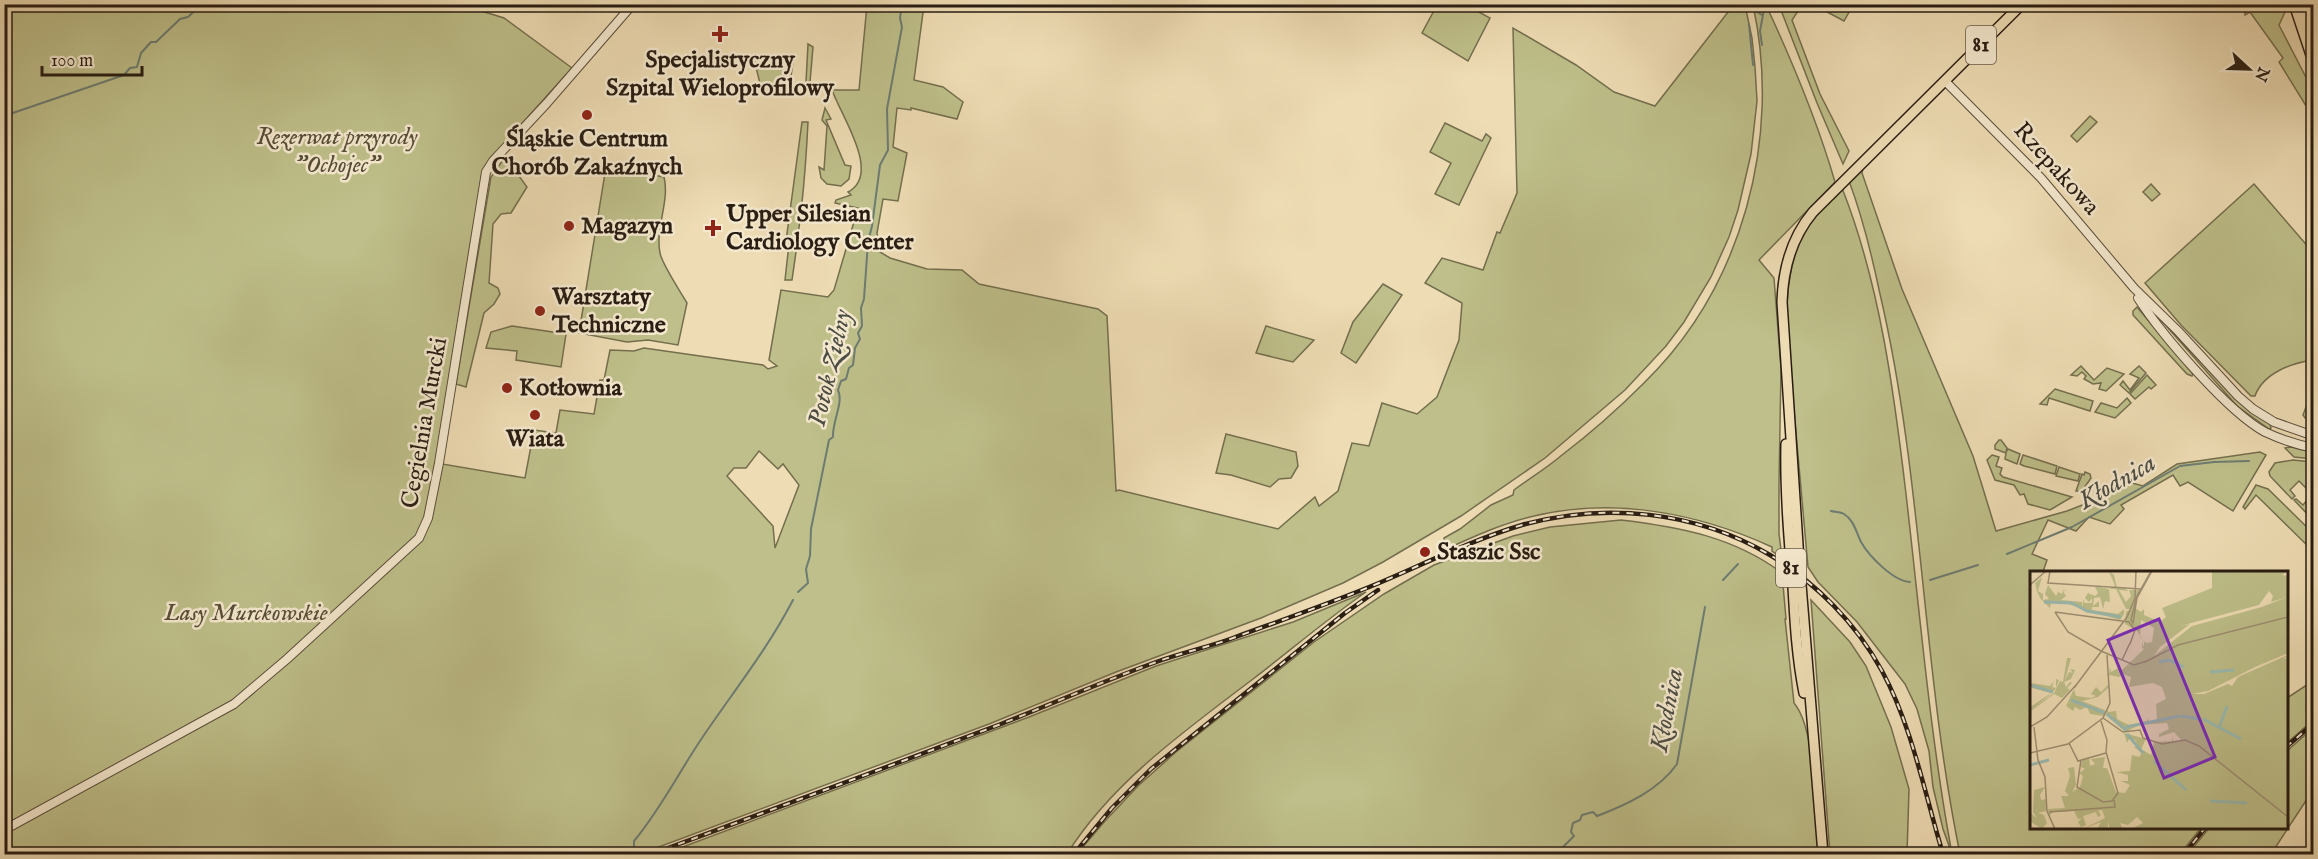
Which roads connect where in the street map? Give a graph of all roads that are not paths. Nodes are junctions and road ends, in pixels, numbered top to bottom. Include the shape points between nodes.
1 (633, 4) edge
2 (2022, 4) edge
3 (2295, 4) edge
4 (2313, 36) edge
5 (2313, 64) edge
6 (1945, 81) junction
7 (2134, 288) junction
8 (2313, 436) edge
9 (2313, 448) edge
10 (4, 830) edge
11 (1823, 855) edge

1 - 10 street, Cegielnia Murcki via 486,172 439,463 428,518 419,538 234,704
2 - 6 main road, 81
3 - 4 main road
3 - 5 main road
6 - 7 street, Rzepakowa via 2048,185
6 - 11 main road, 81 via 1813,212 1794,242 1782,282 1789,397 1786,485 1791,571 1798,657 1814,739
7 - 8 street, Rzepakowa via 2253,409 2274,422
7 - 9 street, Rzepakowa via 2149,314 2244,417 2266,432

